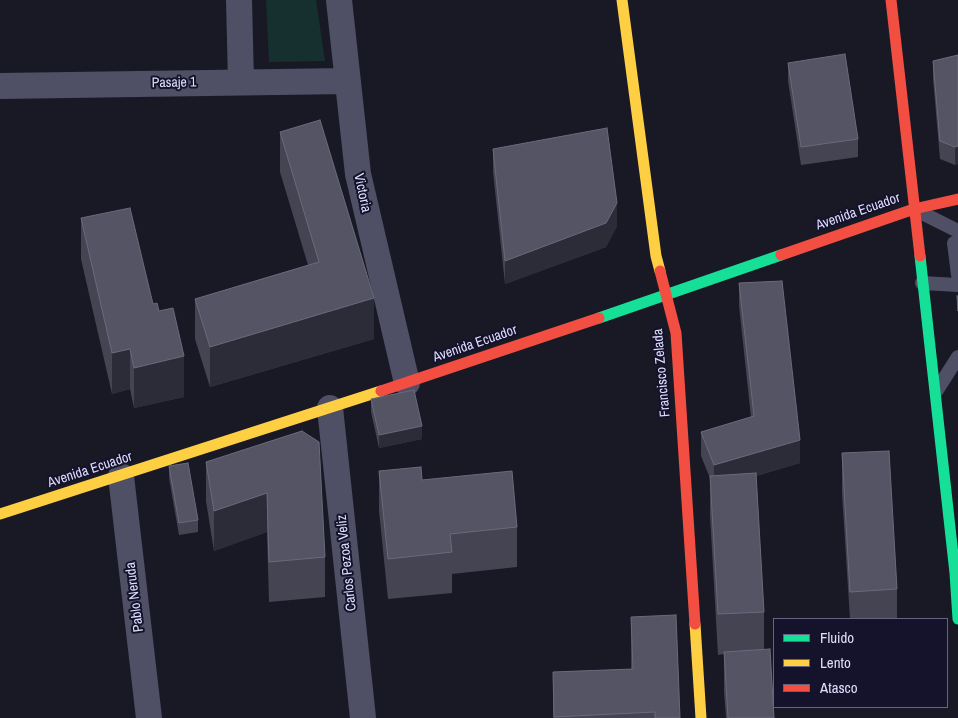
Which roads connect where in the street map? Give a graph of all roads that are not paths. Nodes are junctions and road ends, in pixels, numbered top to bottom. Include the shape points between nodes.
1 (239, 0) edge
2 (339, 0) edge
3 (622, 0) edge
4 (891, 0) edge
5 (347, 81) junction
6 (241, 82) junction
7 (0, 86) edge
8 (958, 199) edge
9 (914, 209) junction
10 (958, 231) edge
11 (958, 243) edge
12 (958, 275) edge
13 (922, 283) junction
14 (958, 285) edge
15 (666, 296) junction
16 (958, 357) edge
17 (407, 382) junction
18 (935, 393) junction
19 (330, 408) junction
20 (121, 476) junction
21 (1, 508) edge
22 (956, 573) edge
23 (958, 619) edge
24 (149, 718) edge
25 (363, 718) edge
26 (701, 718) edge

1 - 6 street
2 - 5 street, Victoria
3 - 15 main road, Francisco Zelada via 656,256
4 - 9 main road
5 - 6 street, Pasaje 1
5 - 17 street, Victoria via 358,174
6 - 7 street, Pasaje 1
8 - 9 main road, Avenida Ecuador
9 - 10 lane
9 - 13 main road
9 - 15 main road, Avenida Ecuador
11 - 12 lane via 954,243
13 - 14 lane
13 - 18 main road
15 - 17 main road, Avenida Ecuador
15 - 26 main road, Francisco Zelada via 676,333
16 - 18 lane
17 - 19 main road, Avenida Ecuador
18 - 22 main road
19 - 20 main road, Avenida Ecuador
19 - 25 street, Carlos Pezoa Veliz
20 - 21 main road, Avenida Ecuador
20 - 24 street, Pablo Neruda
22 - 23 main road

